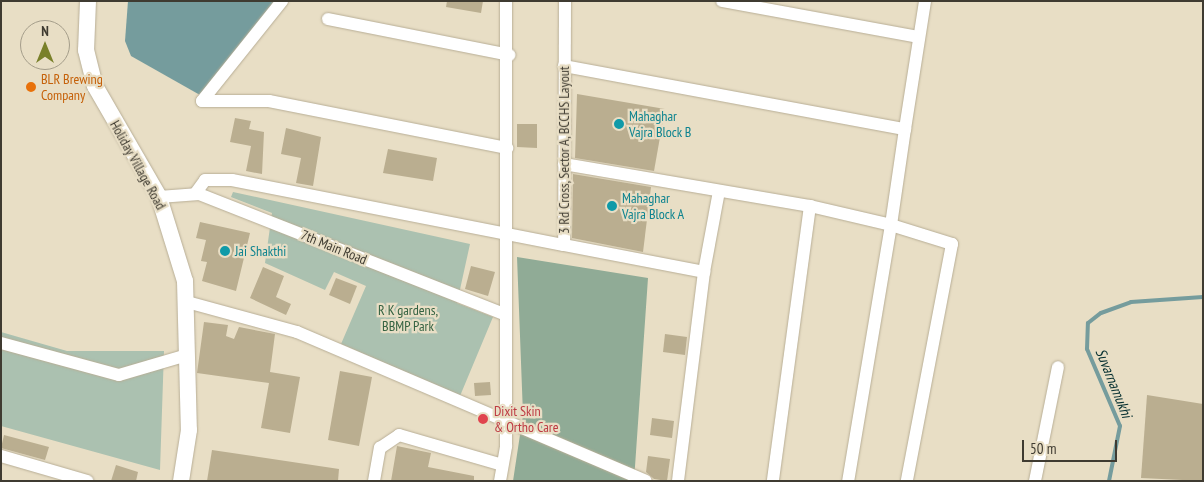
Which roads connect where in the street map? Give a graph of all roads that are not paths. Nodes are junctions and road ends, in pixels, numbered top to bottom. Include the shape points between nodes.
1 (88, 1) edge
2 (282, 1) edge
3 (506, 1) edge
4 (565, 1) edge
5 (722, 1) edge
6 (925, 1) edge
7 (328, 19) dead end
8 (920, 37) junction
9 (509, 55) junction
10 (564, 66) junction
11 (905, 129) junction
12 (507, 148) junction
13 (564, 164) junction
14 (719, 190) junction
15 (195, 194) junction
16 (159, 197) junction
17 (810, 206) junction
18 (891, 225) junction
19 (506, 232) junction
20 (564, 245) junction
21 (704, 272) junction
22 (187, 302) junction
23 (506, 315) junction
24 (1, 343) edge
25 (187, 355) junction
26 (1058, 367) dead end
27 (506, 420) junction
28 (1, 456) edge
29 (502, 465) junction
30 (88, 481) edge
31 (181, 481) edge
32 (374, 481) edge
33 (500, 481) edge
34 (646, 481) edge
35 (678, 481) edge
36 (773, 481) edge
37 (848, 481) edge
38 (907, 481) edge
39 (1035, 481) edge

1 - 16 street, Holiday Village Road via 86,50 95,86
2 - 12 street via 202,101 269,101
3 - 9 street
4 - 10 street, 3 Rd Cross, Sector A, BCCHS Layout
5 - 8 street
6 - 8 street
7 - 9 street
8 - 11 street
9 - 12 street
10 - 11 street
10 - 13 street, 3 Rd Cross, Sector A, BCCHS Layout
11 - 18 street
12 - 19 street
13 - 14 street
13 - 20 street, 3 Rd Cross, Sector A, BCCHS Layout
14 - 17 street
14 - 21 street
15 - 16 street, 7th Main Road
15 - 19 street via 205,180 232,180
15 - 23 street, 7th Main Road
16 - 22 street, Holiday Village Road via 176,242
17 - 18 street
17 - 36 street
18 - 37 street
18 - 38 street via 952,244
19 - 20 street
19 - 23 street
20 - 21 street, 3 Rd Cross, Sector A, BCCHS Layout
21 - 35 street
22 - 25 street, Holiday Village Road
22 - 27 street via 297,332
23 - 27 street
24 - 25 street via 119,375
25 - 31 street, Holiday Village Road via 189,430
26 - 39 street
27 - 29 street
27 - 34 street
28 - 30 street
29 - 32 street via 399,434 380,448
29 - 33 street

